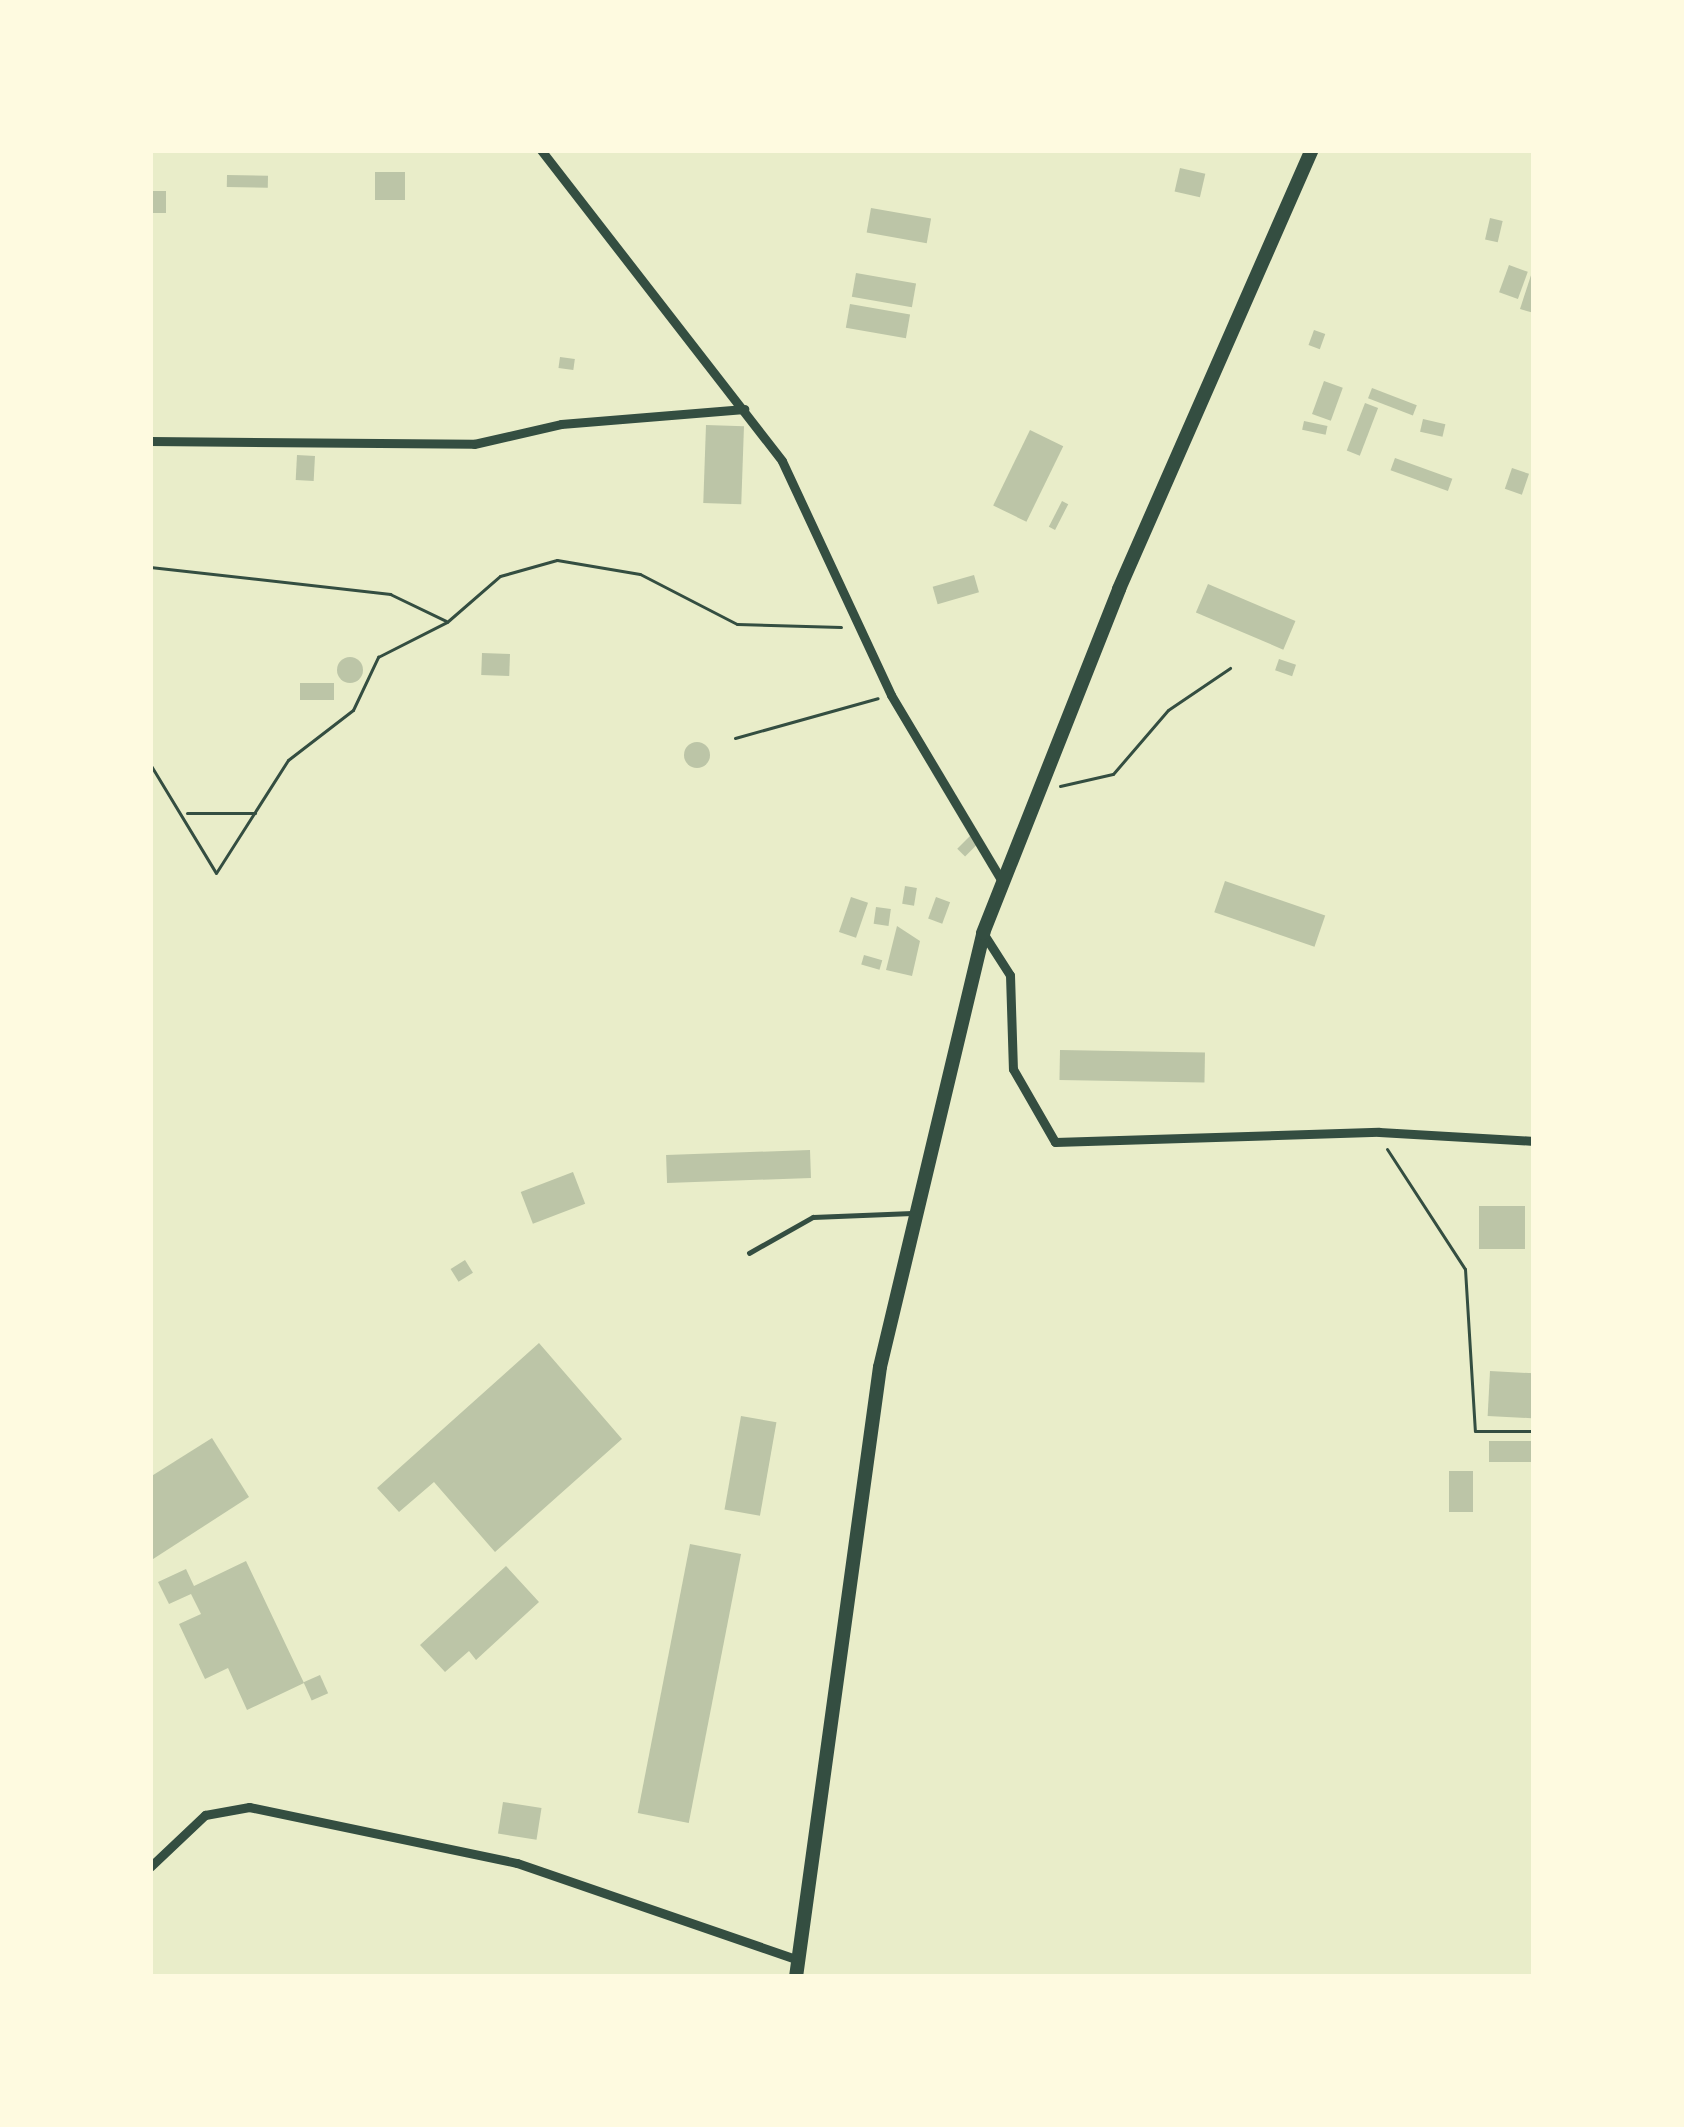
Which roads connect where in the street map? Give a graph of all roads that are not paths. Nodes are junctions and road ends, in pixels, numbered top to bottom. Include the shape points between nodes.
1 (542, 150) edge
2 (1312, 150) edge
3 (744, 410) junction
4 (150, 441) edge
5 (1002, 881) junction
6 (983, 933) junction
7 (1534, 1141) edge
8 (912, 1213) junction
9 (749, 1253) dead end
10 (150, 1868) edge
11 (798, 1960) junction
12 (796, 1977) edge

1 - 3 street
2 - 5 main road
3 - 4 street via 561,424 474,444
3 - 5 street via 782,461 891,695
5 - 6 main road
6 - 7 street via 1010,975 1013,1069 1055,1142 1378,1132
6 - 8 main road
8 - 9 lane via 813,1217
8 - 11 main road
10 - 11 street via 205,1815 249,1807 517,1863
11 - 12 main road

